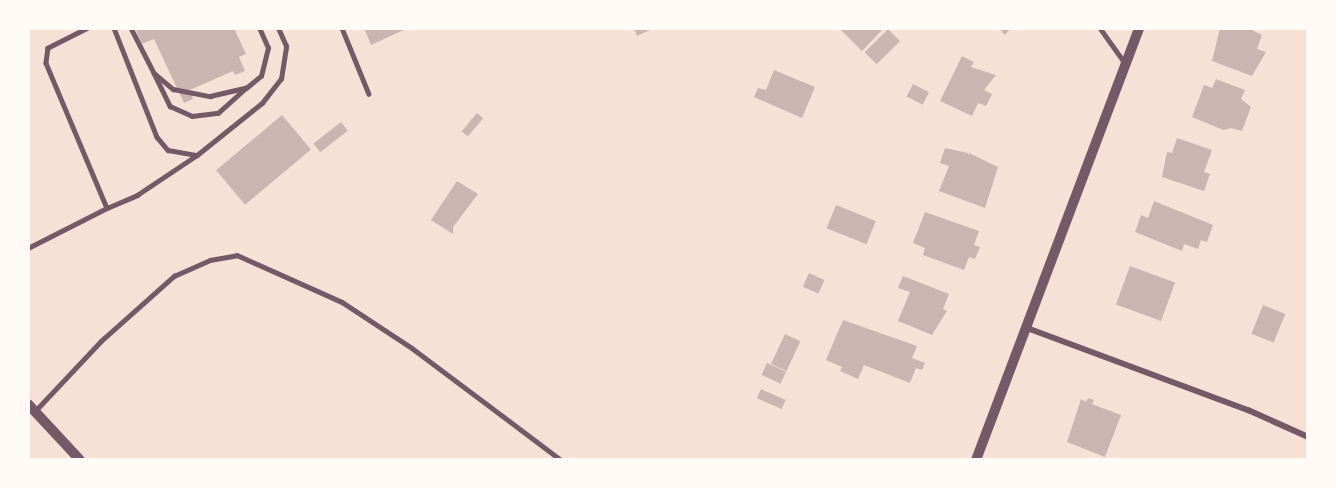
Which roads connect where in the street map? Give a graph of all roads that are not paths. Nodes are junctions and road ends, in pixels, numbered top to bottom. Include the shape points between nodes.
1 (88, 28) edge
2 (114, 28) edge
3 (131, 28) edge
4 (259, 28) edge
5 (278, 28) edge
6 (342, 28) edge
7 (1100, 28) edge
8 (1139, 28) edge
9 (1125, 63) junction
10 (154, 73) junction
11 (246, 88) junction
12 (369, 94) dead end
13 (197, 155) junction
14 (107, 208) junction
15 (28, 248) edge
16 (1027, 328) junction
17 (32, 408) edge
18 (1308, 437) edge
19 (80, 459) edge
20 (561, 459) edge
21 (976, 459) edge

1 - 14 lane via 48,48 46,63
2 - 13 lane via 157,137 168,150
3 - 10 lane
4 - 11 lane via 268,48 261,76
5 - 13 lane via 286,46 281,79 262,103
6 - 12 lane
7 - 9 lane
8 - 9 street
9 - 16 street
10 - 11 lane via 173,89 210,96
10 - 11 lane via 170,106 192,116 218,113
13 - 14 lane via 137,195
14 - 15 lane
16 - 18 street via 1248,410
16 - 21 street
17 - 19 street
17 - 20 lane via 174,276 210,260 237,255 342,302

